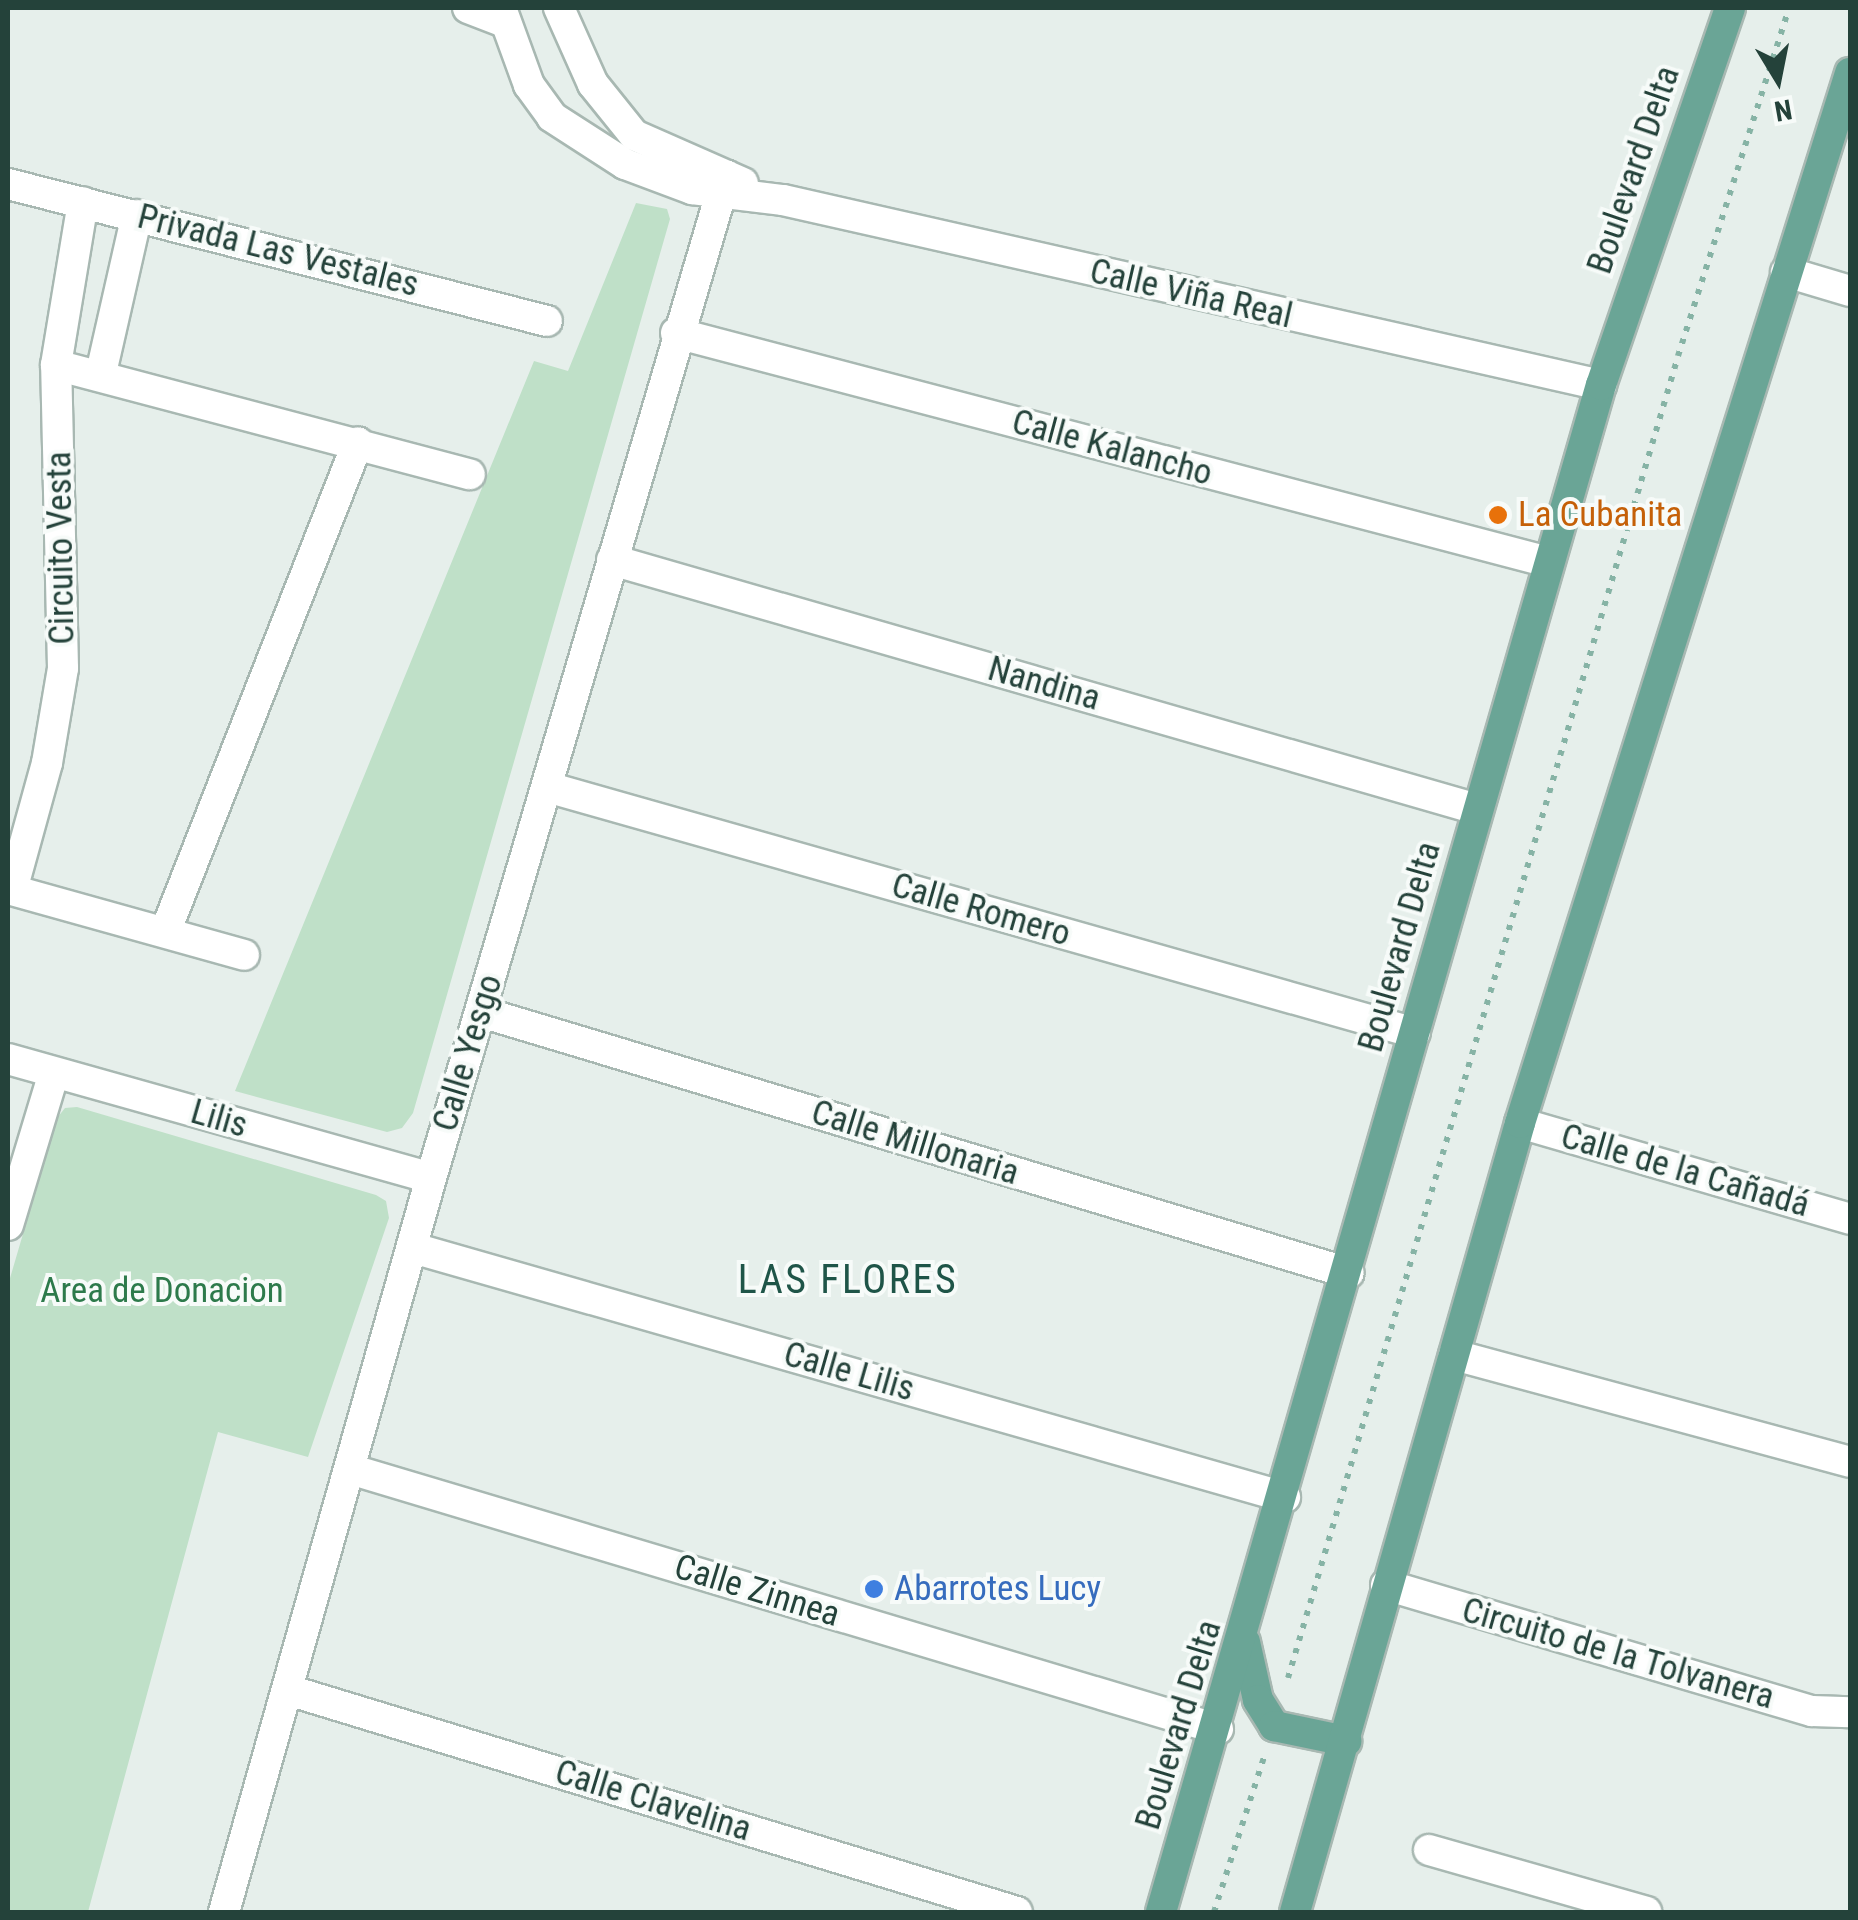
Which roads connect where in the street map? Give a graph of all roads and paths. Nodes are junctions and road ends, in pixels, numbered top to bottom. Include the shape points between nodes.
1 (468, 8) edge
2 (559, 8) edge
3 (1730, 8) edge
4 (1788, 8) edge
5 (502, 14) edge
6 (1850, 73) edge
7 (8, 184) edge
8 (723, 186) junction
9 (82, 202) junction
10 (137, 215) junction
11 (1786, 272) junction
12 (1850, 291) edge
13 (547, 321) dead end
14 (676, 333) junction
15 (56, 365) junction
16 (100, 373) junction
17 (1601, 384) junction
18 (358, 442) junction
19 (470, 474) dead end
20 (612, 560) junction
21 (1548, 562) junction
22 (547, 786) junction
23 (1477, 809) junction
24 (10, 889) edge
25 (166, 930) junction
26 (244, 955) dead end
27 (480, 1012) junction
28 (1414, 1033) junction
29 (8, 1060) edge
30 (54, 1073) junction
31 (1520, 1122) junction
32 (431, 1178) junction
33 (1850, 1219) edge
34 (8, 1225) edge
35 (412, 1248) junction
36 (1349, 1274) junction
37 (1454, 1355) junction
38 (1850, 1462) edge
39 (353, 1470) junction
40 (1284, 1497) junction
41 (1386, 1585) junction
42 (1244, 1639) junction
43 (288, 1690) junction
44 (1850, 1712) edge
45 (1274, 1726) junction
46 (1218, 1730) junction
47 (1346, 1741) junction
48 (1429, 1850) dead end
49 (1569, 1901) edge
50 (224, 1912) edge
51 (1018, 1912) edge
52 (1160, 1912) edge
53 (1214, 1912) edge
54 (1295, 1912) edge
55 (1646, 1912) edge

1 - 5 street
2 - 8 street via 593,84 634,135
3 - 17 main road, Boulevard Delta
4 - 45 path via 1678,356
5 - 8 street via 529,85 570,134 625,164
6 - 11 main road
7 - 9 street, Privada Las Vestales
8 - 14 street, Calle Yesgo
8 - 17 street, Calle Viña Real
9 - 10 street, Privada Las Vestales
9 - 15 street, Circuito Vesta
10 - 13 street, Privada Las Vestales
10 - 16 street
11 - 12 street
11 - 31 main road
14 - 20 street, Calle Yesgo
14 - 21 street, Calle Kalancho
15 - 16 street
15 - 24 street, Circuito Vesta via 64,668 47,763
16 - 18 street
17 - 21 main road, Boulevard Delta
18 - 19 street
18 - 25 street
20 - 22 street, Calle Yesgo
20 - 23 street, Nandina
21 - 23 main road, Boulevard Delta
22 - 27 street, Calle Yesgo
22 - 28 street, Calle Romero
23 - 28 main road, Boulevard Delta
24 - 25 street
25 - 26 street
27 - 32 street, Calle Yesgo
27 - 36 street, Calle Millonaria
28 - 36 main road, Boulevard Delta
29 - 30 street, Lilis
30 - 32 street, Lilis
30 - 34 street
31 - 33 street, Calle de la Cañadá
31 - 37 main road
32 - 35 street, Calle Yesgo
35 - 39 street, Calle Yesgo
35 - 40 street, Calle Lilis
36 - 40 main road, Boulevard Delta
37 - 38 street
37 - 41 main road
39 - 43 street, Calle Yesgo
39 - 46 street, Calle Zinnea
40 - 42 main road, Boulevard Delta
41 - 44 street, Circuito de la Tolvanera via 1794,1706
41 - 47 main road
42 - 45 main road via 1258,1700
42 - 46 main road, Boulevard Delta
43 - 50 street, Calle Yesgo
43 - 51 street, Calle Clavelina
45 - 47 main road
45 - 53 path
46 - 52 main road, Boulevard Delta
47 - 54 main road
48 - 49 street
49 - 55 street

